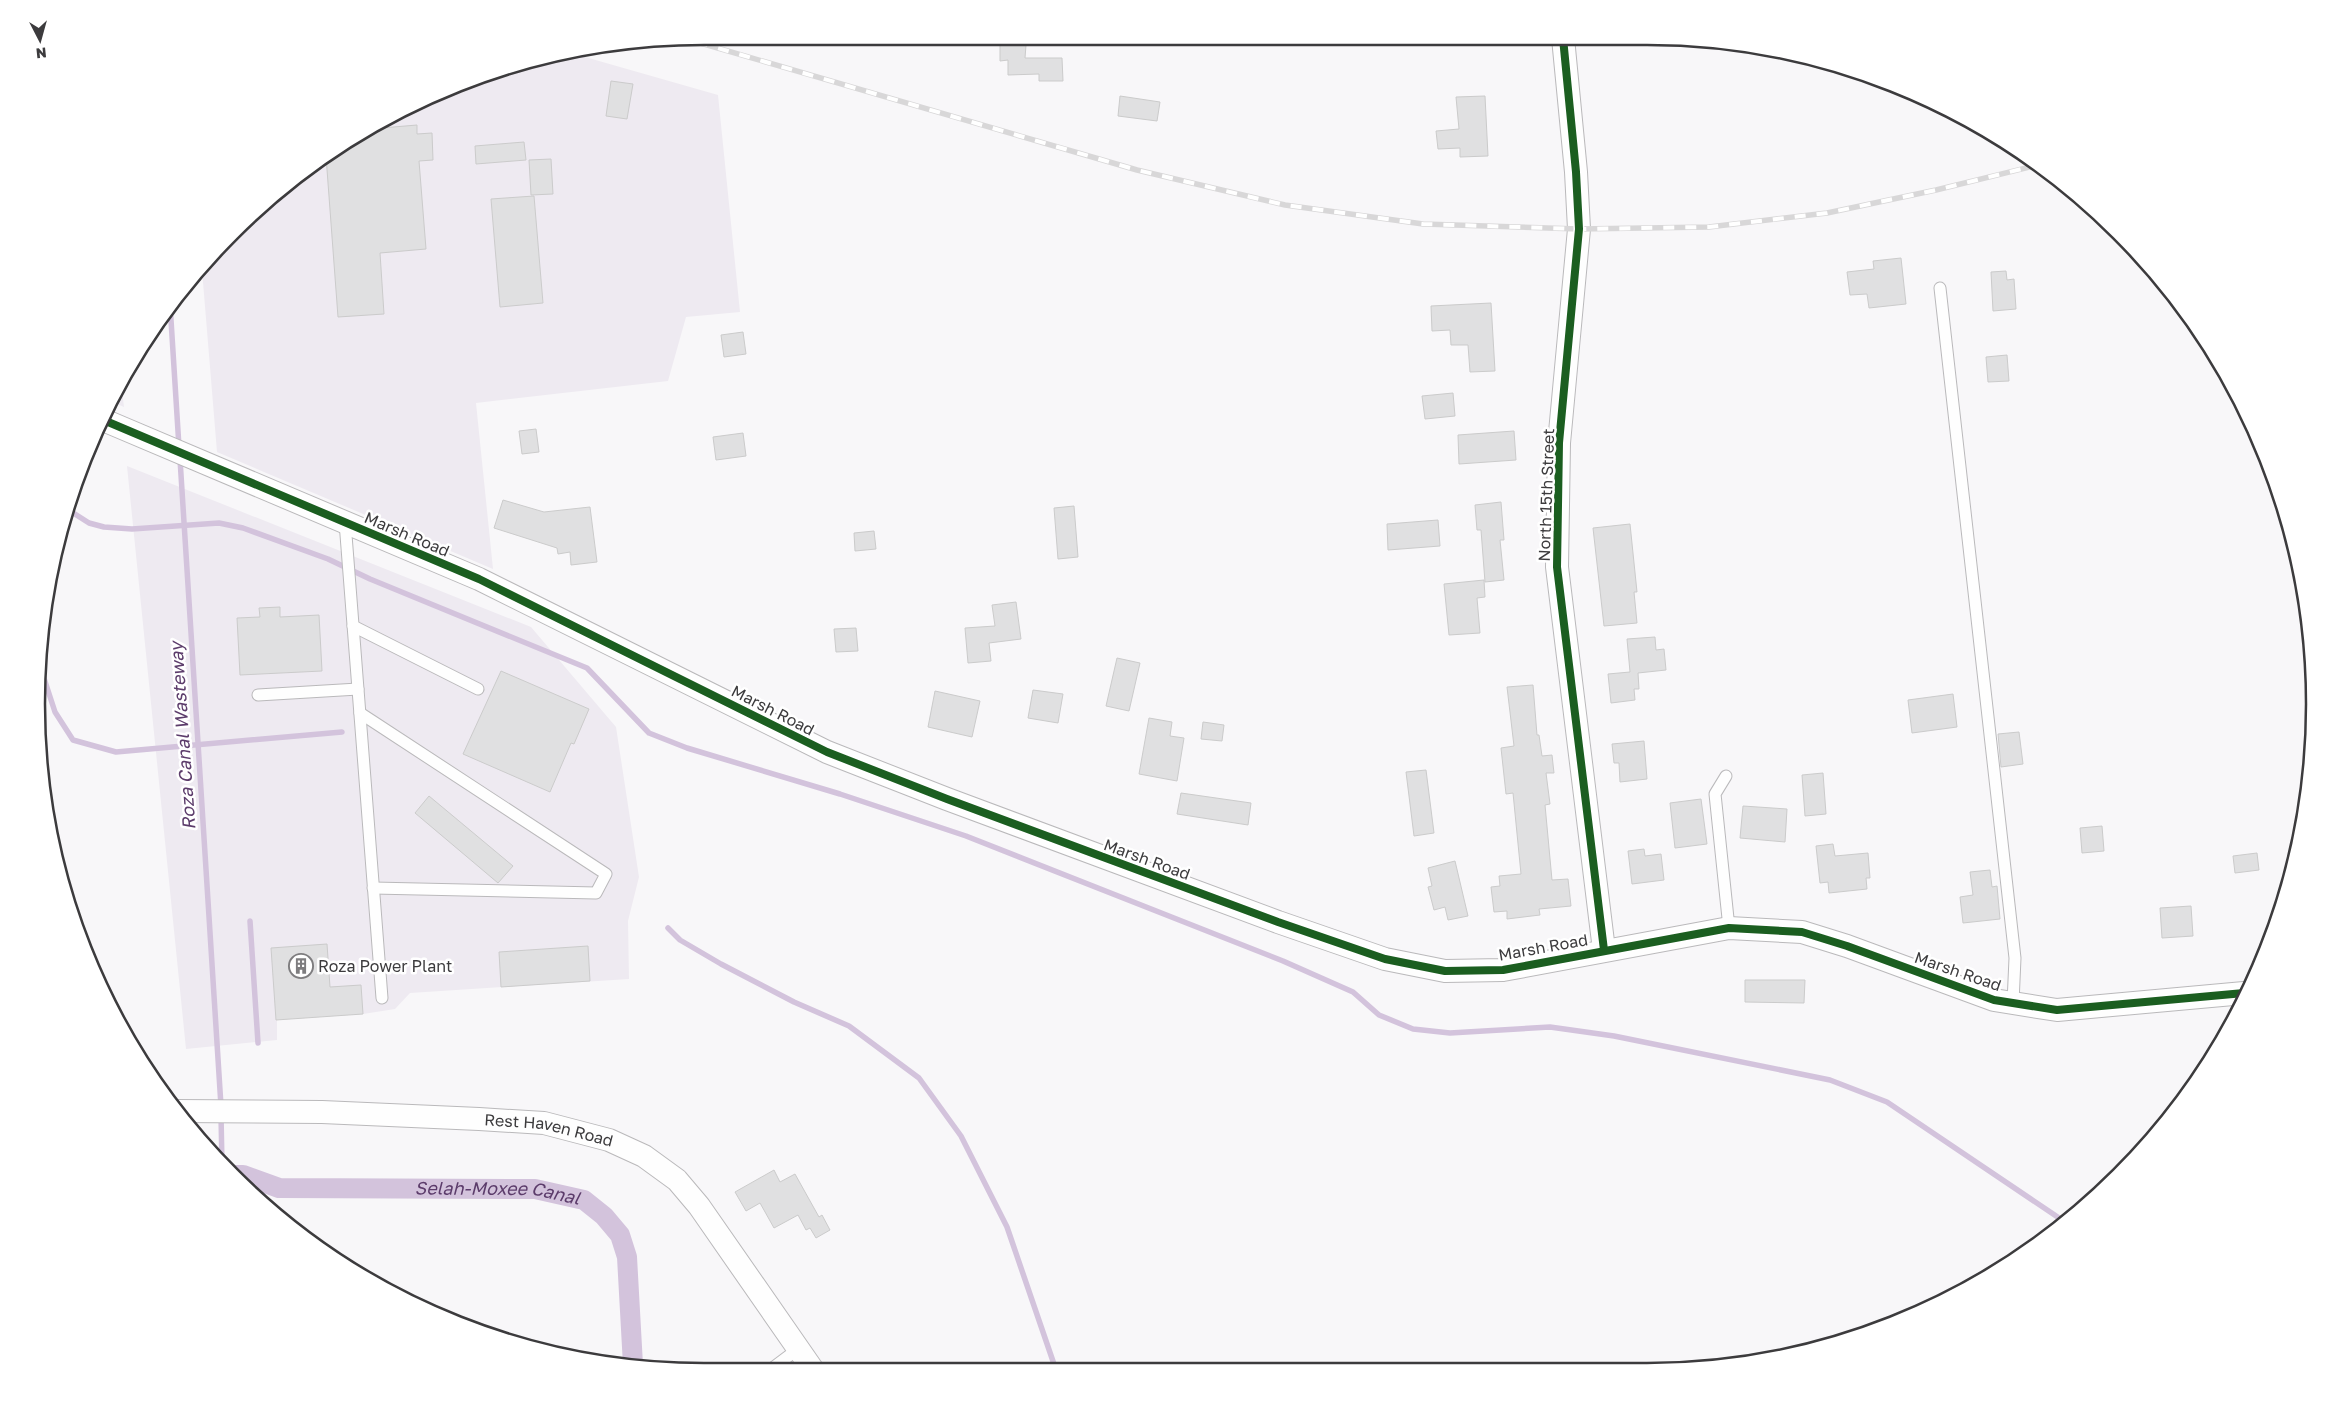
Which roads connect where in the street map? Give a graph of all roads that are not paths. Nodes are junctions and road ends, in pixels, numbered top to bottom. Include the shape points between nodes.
1 (1564, 45) edge
2 (1940, 288) dead end
3 (109, 422) edge
4 (345, 522) junction
5 (353, 626) junction
6 (358, 689) junction
7 (478, 689) dead end
8 (258, 695) dead end
9 (360, 713) junction
10 (1726, 776) dead end
11 (373, 888) junction
12 (1729, 928) junction
13 (1604, 950) junction
14 (2239, 994) edge
15 (382, 998) dead end
16 (2013, 1003) junction
17 (187, 1112) edge
18 (798, 1349) junction
19 (779, 1363) edge
20 (808, 1363) edge

1 - 13 street, North 15th Street via 1579,229 1559,443 1557,567
2 - 16 lane via 2015,958
3 - 4 street, Marsh Road
4 - 5 lane
4 - 13 street, Marsh Road via 479,579 827,752 1223,901 1385,958 1445,971 1503,970
5 - 6 lane
5 - 7 lane
6 - 8 lane
6 - 9 lane
9 - 11 lane
9 - 11 lane via 606,874 596,893
10 - 12 lane via 1714,794
11 - 15 lane
12 - 13 street, Marsh Road
12 - 16 street, Marsh Road via 1802,932 1994,1000
14 - 16 street, Marsh Road via 2057,1010
17 - 18 street, Rest Haven Road via 400,1115 544,1123 609,1140 644,1156 677,1180 699,1206
18 - 19 lane
18 - 20 street, Rest Haven Road

